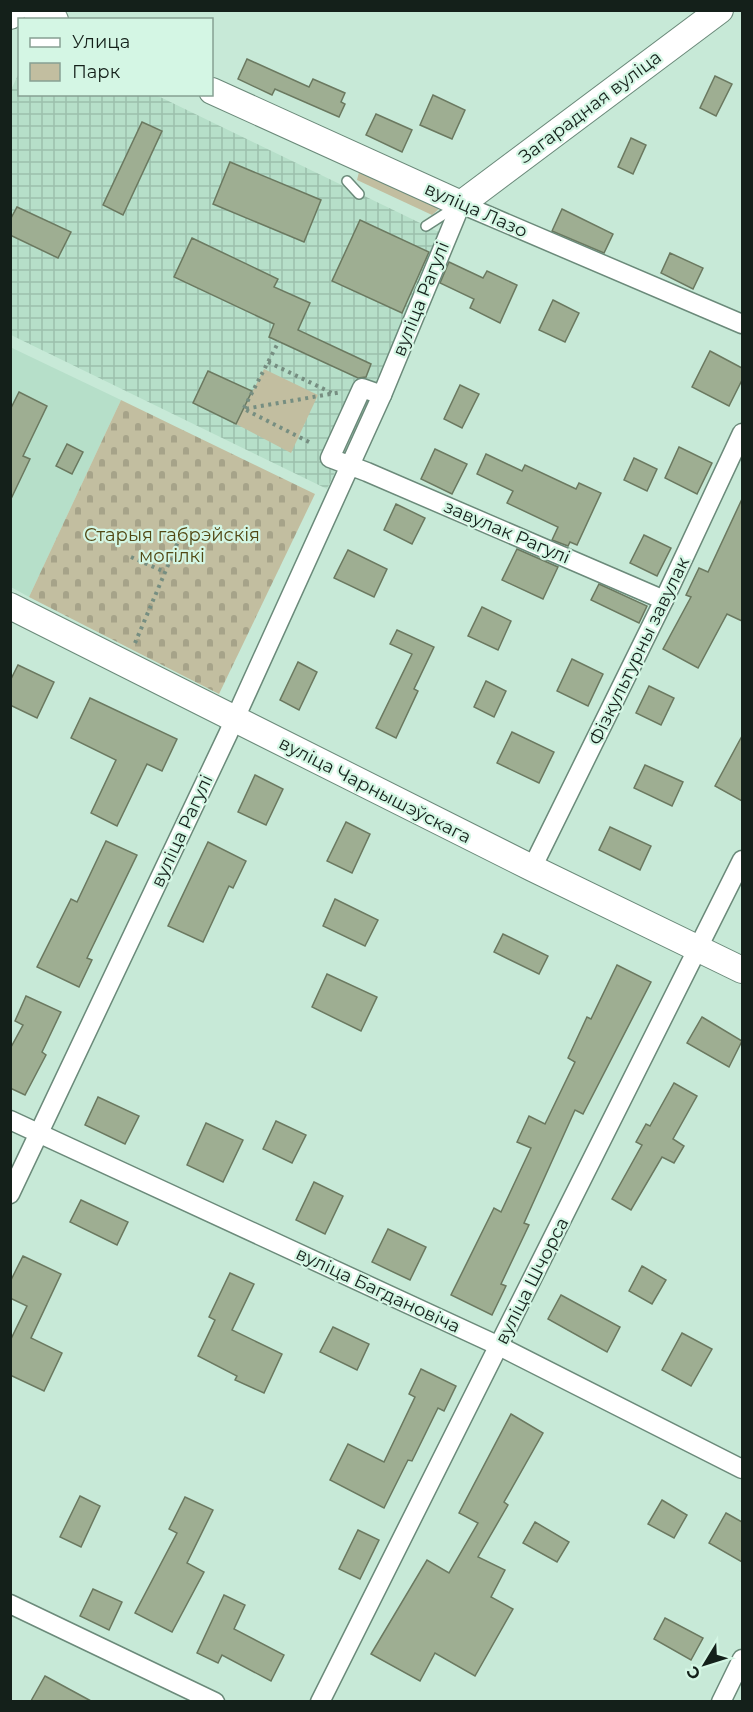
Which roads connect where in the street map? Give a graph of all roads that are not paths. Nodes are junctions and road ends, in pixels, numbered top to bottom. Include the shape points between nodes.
1 (13, 10) edge
2 (35, 10) edge
3 (720, 10) edge
4 (10, 16) edge
5 (51, 18) edge
6 (213, 91) edge
7 (346, 181) dead end
8 (359, 194) dead end
9 (461, 204) junction
10 (426, 226) dead end
11 (742, 324) edge
12 (382, 395) junction
13 (742, 433) edge
14 (349, 466) junction
15 (664, 600) junction
16 (10, 606) edge
17 (235, 720) junction
18 (742, 860) edge
19 (532, 868) junction
20 (699, 949) junction
21 (742, 970) edge
22 (10, 1120) edge
23 (38, 1134) junction
24 (10, 1194) edge
25 (499, 1346) junction
26 (742, 1468) edge
27 (10, 1604) edge
28 (742, 1659) edge
29 (215, 1701) edge
30 (320, 1701) edge
31 (721, 1701) edge

1 - 4 main road
2 - 5 main road
3 - 9 main road, Загарадная вуліца
6 - 9 main road, вуліца Лазо
7 - 8 lane
9 - 10 lane
9 - 11 street, вуліца Лазо
9 - 12 street, вуліца Рагулі
12 - 14 street, вуліца Рагулі
12 - 14 street via 358,396 330,458
13 - 15 street, Фізкультурны завулак
14 - 15 street, завулак Рагулі
14 - 17 street, вуліца Рагулі
15 - 19 street, Фізкультурны завулак
16 - 17 main road, вуліца Чарнышэўскага
17 - 19 main road, вуліца Чарнышэўскага
17 - 23 street, вуліца Рагулі
18 - 20 street, вуліца Шчорса
19 - 20 main road, вуліца Чарнышэўскага
20 - 21 main road, вуліца Чарнышэўскага
20 - 25 street, вуліца Шчорса
22 - 23 street, вуліца Багдановіча
23 - 24 street, вуліца Рагулі
23 - 25 street, вуліца Багдановіча
25 - 26 street, вуліца Багдановіча
25 - 30 street, вуліца Шчорса
27 - 29 street
28 - 31 street

